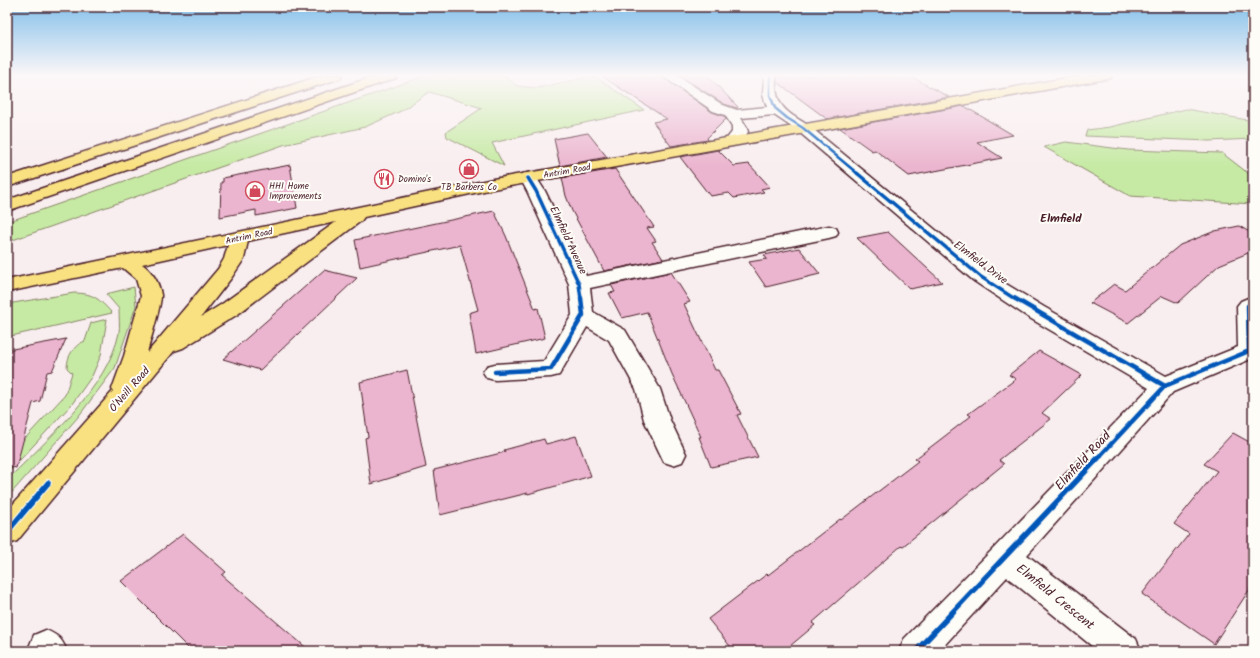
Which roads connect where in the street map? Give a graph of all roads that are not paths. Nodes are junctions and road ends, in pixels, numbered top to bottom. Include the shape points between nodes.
1 (242, 106) edge
2 (301, 106) edge
3 (714, 106) edge
4 (773, 106) edge
5 (931, 106) edge
6 (776, 110) junction
7 (731, 113) junction
8 (804, 128) junction
9 (732, 141) junction
10 (528, 178) junction
11 (7, 182) edge
12 (7, 206) edge
13 (362, 211) junction
14 (829, 232) dead end
15 (239, 238) junction
16 (126, 261) junction
17 (579, 284) junction
18 (7, 286) edge
19 (1253, 304) edge
20 (583, 315) junction
21 (1251, 352) edge
22 (160, 353) junction
23 (495, 372) dead end
24 (1165, 386) junction
25 (120, 400) junction
26 (673, 454) dead end
27 (7, 532) edge
28 (1006, 557) junction
29 (916, 651) edge
30 (1124, 651) edge

1 - 11 main road
2 - 12 main road
3 - 7 street
4 - 6 street
5 - 8 main road, Antrim Road
6 - 7 street
6 - 8 street, Elmfield Drive
7 - 9 street via 740,132
8 - 9 main road, Antrim Road
8 - 24 street, Elmfield Drive via 981,277 1036,312
9 - 10 main road, Antrim Road
10 - 13 main road, Antrim Road
10 - 17 street, Elmfield Avenue
13 - 15 main road, Antrim Road
13 - 22 main road via 230,309
14 - 17 street
15 - 16 main road, Antrim Road
15 - 22 main road, O'Neill Road via 234,259 225,273
16 - 18 main road, Antrim Road
16 - 25 main road via 146,279 151,296
17 - 20 street, Elmfield Avenue
19 - 21 street, Elmfield Road via 1248,306
20 - 23 street via 551,369
20 - 26 street via 617,335 648,389 657,420
21 - 24 street, Elmfield Road
22 - 25 main road, O'Neill Road
24 - 28 street, Elmfield Road
25 - 27 main road, O'Neill Road
28 - 29 street, Elmfield Road
28 - 30 street, Elmfield Crescent

